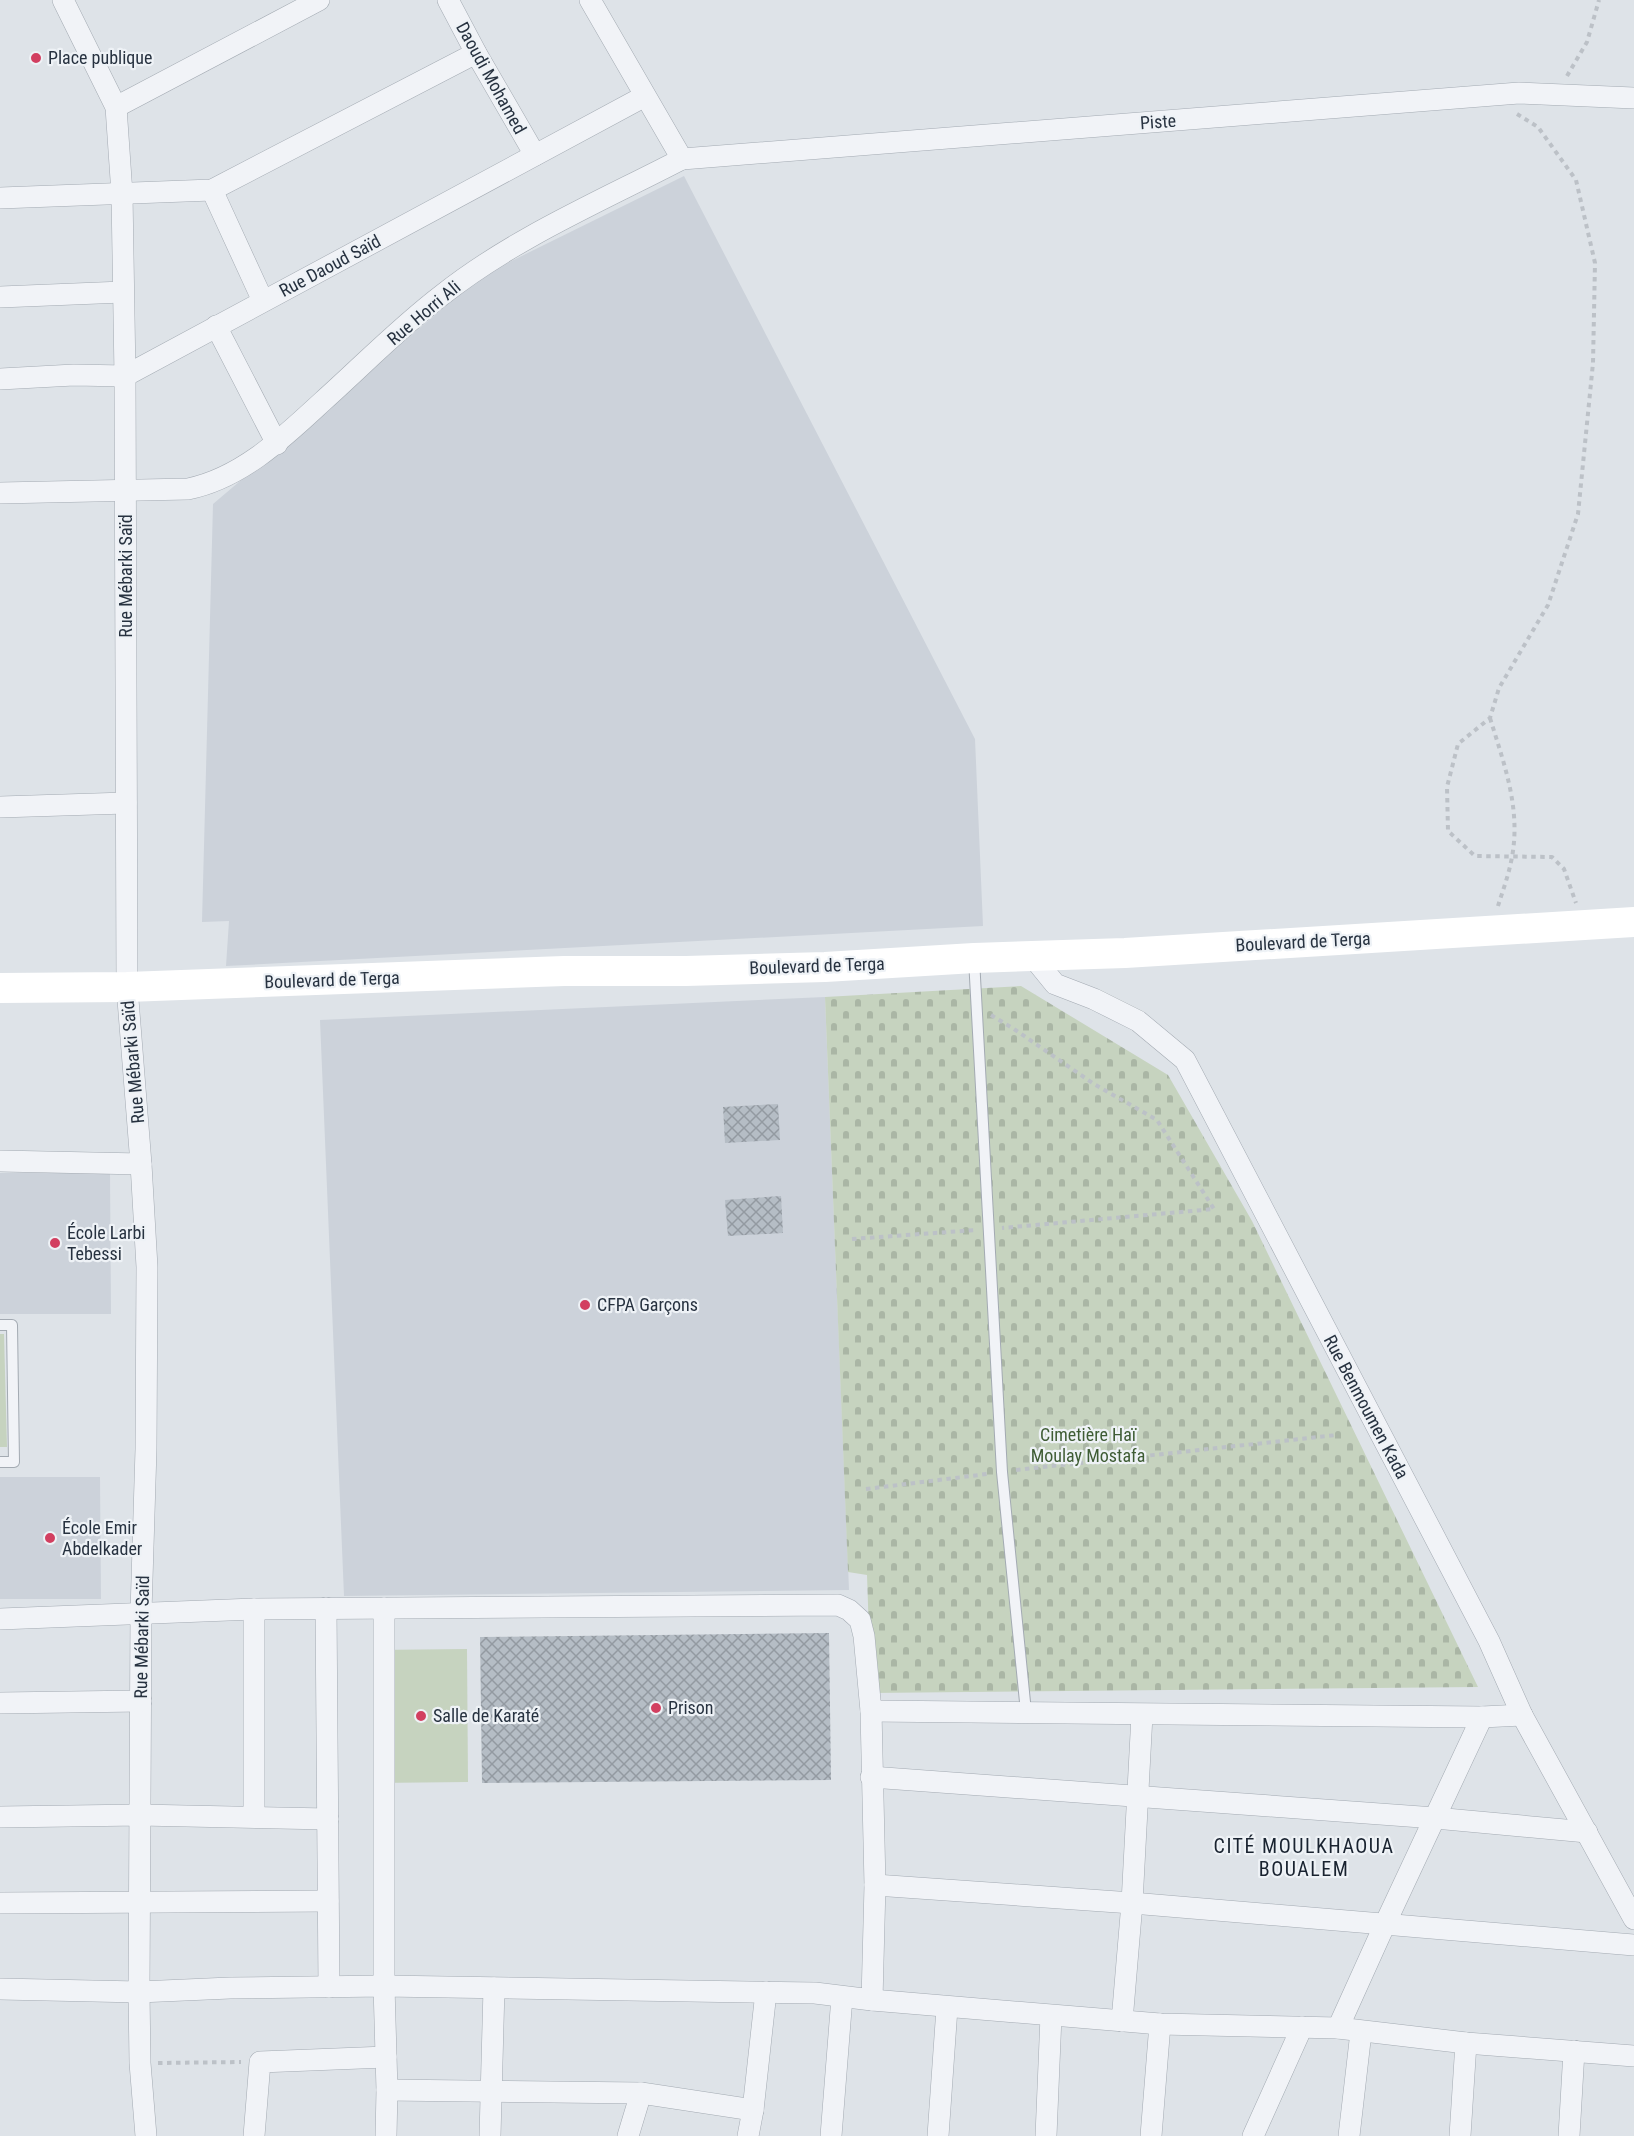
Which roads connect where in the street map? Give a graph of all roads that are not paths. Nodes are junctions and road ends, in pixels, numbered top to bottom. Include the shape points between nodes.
1 (63, 0) edge
2 (319, 0) edge
3 (448, 0) edge
4 (590, 0) edge
5 (476, 53) junction
6 (645, 96) junction
7 (1634, 98) edge
8 (116, 107) junction
9 (535, 155) junction
10 (682, 159) junction
11 (212, 190) junction
12 (122, 194) junction
13 (0, 198) edge
14 (123, 292) junction
15 (0, 297) edge
16 (263, 301) junction
17 (216, 326) junction
18 (125, 376) junction
19 (0, 379) edge
20 (277, 444) junction
21 (125, 489) junction
22 (0, 493) edge
23 (126, 802) junction
24 (0, 807) edge
25 (1634, 922) edge
26 (1033, 957) junction
27 (974, 958) junction
28 (127, 987) junction
29 (0, 988) edge
30 (0, 1161) edge
31 (141, 1164) junction
32 (0, 1325) edge
33 (0, 1462) edge
34 (326, 1608) junction
35 (384, 1608) junction
36 (254, 1609) junction
37 (141, 1612) junction
38 (0, 1619) edge
39 (141, 1701) junction
40 (0, 1703) edge
41 (871, 1711) junction
42 (1026, 1712) junction
43 (1142, 1715) junction
44 (1522, 1715) junction
45 (1482, 1717) junction
46 (871, 1777) junction
47 (1139, 1796) junction
48 (140, 1815) junction
49 (0, 1817) edge
50 (254, 1817) junction
51 (1435, 1818) junction
52 (328, 1819) junction
53 (1587, 1832) junction
54 (875, 1885) junction
55 (328, 1901) junction
56 (0, 1903) edge
57 (140, 1903) junction
58 (1132, 1903) junction
59 (1634, 1920) edge
60 (1385, 1924) junction
61 (1634, 1945) edge
62 (384, 1986) junction
63 (328, 1987) junction
64 (494, 1988) junction
65 (0, 1989) edge
66 (139, 1992) junction
67 (766, 1992) junction
68 (842, 1997) junction
69 (872, 2000) junction
70 (947, 2007) junction
71 (1051, 2016) junction
72 (1122, 2021) junction
73 (1160, 2024) junction
74 (1302, 2027) junction
75 (1338, 2028) junction
76 (1361, 2032) junction
77 (1466, 2043) junction
78 (1574, 2051) junction
79 (1634, 2056) edge
80 (386, 2057) junction
81 (387, 2090) junction
82 (491, 2090) junction
83 (641, 2093) junction
84 (753, 2110) junction
85 (146, 2136) edge
86 (254, 2136) edge
87 (386, 2136) edge
88 (490, 2136) edge
89 (628, 2136) edge
90 (748, 2136) edge
91 (831, 2136) edge
92 (938, 2136) edge
93 (1046, 2136) edge
94 (1151, 2136) edge
95 (1253, 2136) edge
96 (1348, 2136) edge
97 (1460, 2136) edge
98 (1569, 2136) edge

1 - 8 street, Rue Mébarki Saïd
2 - 8 street
3 - 5 street, Daoudi Mohamed
4 - 6 street
5 - 9 street, Daoudi Mohamed
5 - 11 street
6 - 9 street, Rue Daoud Saïd
6 - 10 street
7 - 10 street, Piste via 1520,93
8 - 12 street, Rue Mébarki Saïd
9 - 16 street, Rue Daoud Saïd
10 - 20 street, Rue Horri Ali via 477,269 440,296
11 - 12 street
11 - 16 street
12 - 13 street
12 - 14 street, Rue Mébarki Saïd
14 - 15 street
14 - 18 street, Rue Mébarki Saïd
16 - 17 street, Rue Daoud Saïd
17 - 18 street, Rue Daoud Saïd
17 - 20 street
18 - 19 street, Rue Daoud Saïd
18 - 21 street, Rue Mébarki Saïd
20 - 21 street, Rue Horri Ali via 205,486
21 - 22 street, Rue Horri Ali
21 - 23 street, Rue Mébarki Saïd
23 - 24 street
23 - 28 street, Rue Mébarki Saïd
25 - 26 main road, Boulevard de Terga
26 - 27 main road, Boulevard de Terga
26 - 44 street, Rue Benmoumen Kada via 1055,984 1138,1021 1185,1060 1489,1641
27 - 28 main road, Boulevard de Terga via 825,968 564,971
27 - 42 lane via 1002,1472
28 - 29 main road, Boulevard de Terga
28 - 31 street, Rue Mébarki Saïd
30 - 31 street
31 - 37 street, Rue Mébarki Saïd via 147,1267
32 - 33 lane via 12,1325 14,1462
34 - 35 street
34 - 36 street
34 - 52 street
35 - 41 street via 838,1605 860,1620
35 - 62 street
36 - 37 street
36 - 50 street
37 - 38 street
37 - 39 street, Rue Mébarki Saïd
39 - 40 street
39 - 48 street, Rue Mébarki Saïd
41 - 42 street
41 - 46 street
42 - 43 street
43 - 45 street
43 - 47 street
44 - 45 street
44 - 53 street, Rue Benmoumen Kada
45 - 51 street
46 - 47 street
46 - 54 street
47 - 51 street
47 - 58 street
48 - 49 street
48 - 50 street
48 - 57 street, Rue Mébarki Saïd
50 - 52 street
51 - 53 street
51 - 60 street
52 - 55 street
53 - 59 street, Rue Benmoumen Kada
54 - 58 street
54 - 69 street
55 - 57 street
55 - 63 street
56 - 57 street
57 - 66 street, Rue Mébarki Saïd
58 - 60 street
58 - 72 street
60 - 61 street
60 - 75 street
62 - 63 street
62 - 64 street
62 - 80 street
63 - 66 street
64 - 67 street
64 - 82 street
65 - 66 street
66 - 85 street, Rue Mébarki Saïd
67 - 68 street
67 - 84 street
68 - 69 street
68 - 91 street
69 - 70 street
70 - 71 street
70 - 92 street
71 - 72 street
71 - 93 street
72 - 73 street
73 - 74 street
73 - 94 street
74 - 75 street
74 - 95 street
75 - 76 street
76 - 77 street
76 - 96 street
77 - 78 street
77 - 97 street
78 - 79 street
78 - 98 street
80 - 81 street
80 - 86 street via 260,2062
81 - 82 street
81 - 87 street
82 - 83 street
82 - 88 street
83 - 84 street
83 - 89 street
84 - 90 street

